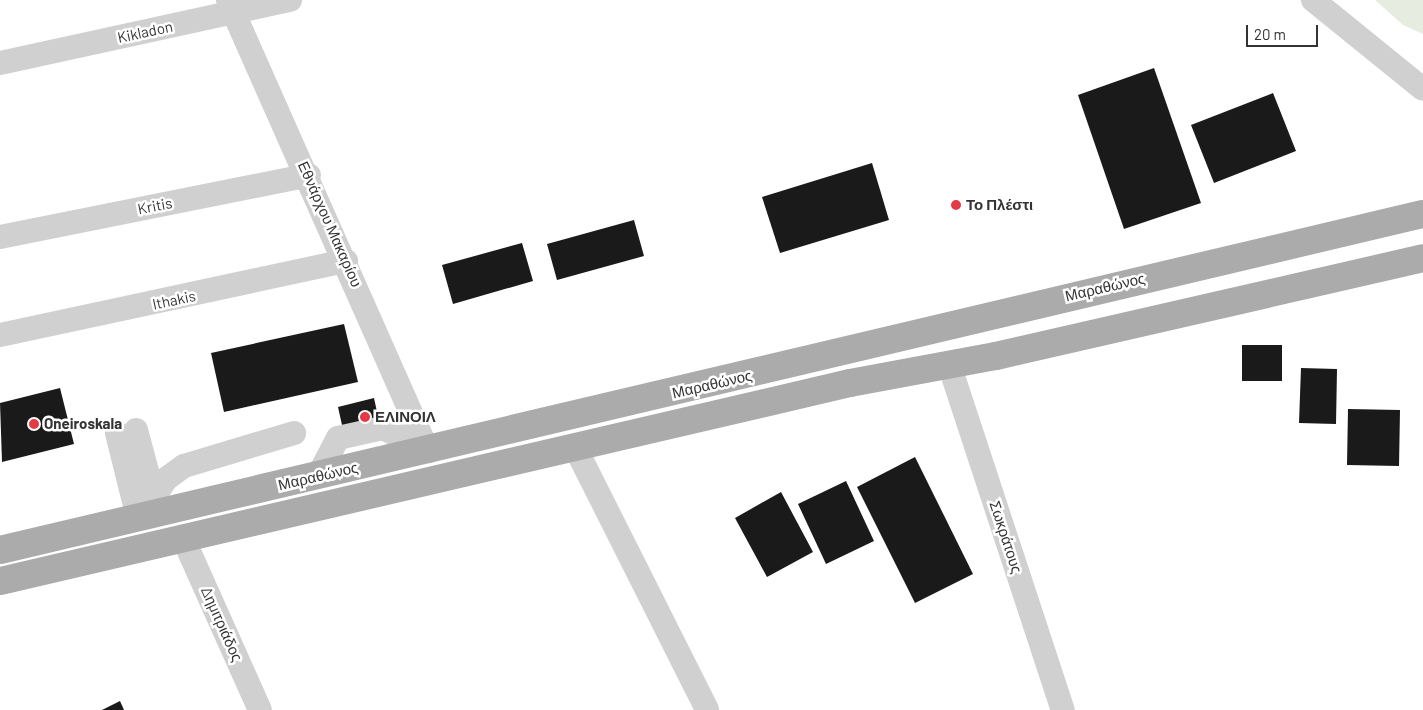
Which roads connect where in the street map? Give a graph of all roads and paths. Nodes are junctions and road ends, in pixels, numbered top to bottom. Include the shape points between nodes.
1 (290, 0) edge
2 (1313, 0) edge
3 (231, 7) edge
4 (0, 63) edge
5 (1423, 89) edge
6 (309, 175) junction
7 (1423, 214) edge
8 (0, 237) edge
9 (1423, 258) edge
10 (346, 261) junction
11 (0, 335) edge
12 (949, 364) junction
13 (126, 432) dead end
14 (294, 433) dead end
15 (575, 447) junction
16 (428, 451) junction
17 (151, 509) junction
18 (183, 538) junction
19 (0, 550) edge
20 (0, 581) edge
21 (260, 710) edge
22 (707, 710) edge
23 (1063, 710) edge

1 - 3 street, Kikladon
2 - 5 street
3 - 4 street, Kikladon
3 - 6 street, Εθνάρχου Μακαρίου
6 - 8 street, Kritis
6 - 10 street, Εθνάρχου Μακαρίου
7 - 16 main road, Μαραθώνος via 987,314 842,354
9 - 12 main road, Μαραθώνος
10 - 11 street, Ithakis
10 - 16 street, Εθνάρχου Μακαρίου
12 - 15 main road, Μαραθώνος
12 - 23 street, Σωκράτους
13 - 17 street
14 - 17 street via 184,466 166,479
15 - 18 main road, Μαραθώνος
15 - 22 street
16 - 17 main road, Μαραθώνος
17 - 19 main road, Μαραθώνος
18 - 20 main road, Μαραθώνος
18 - 21 street, Δημιτριάδος

